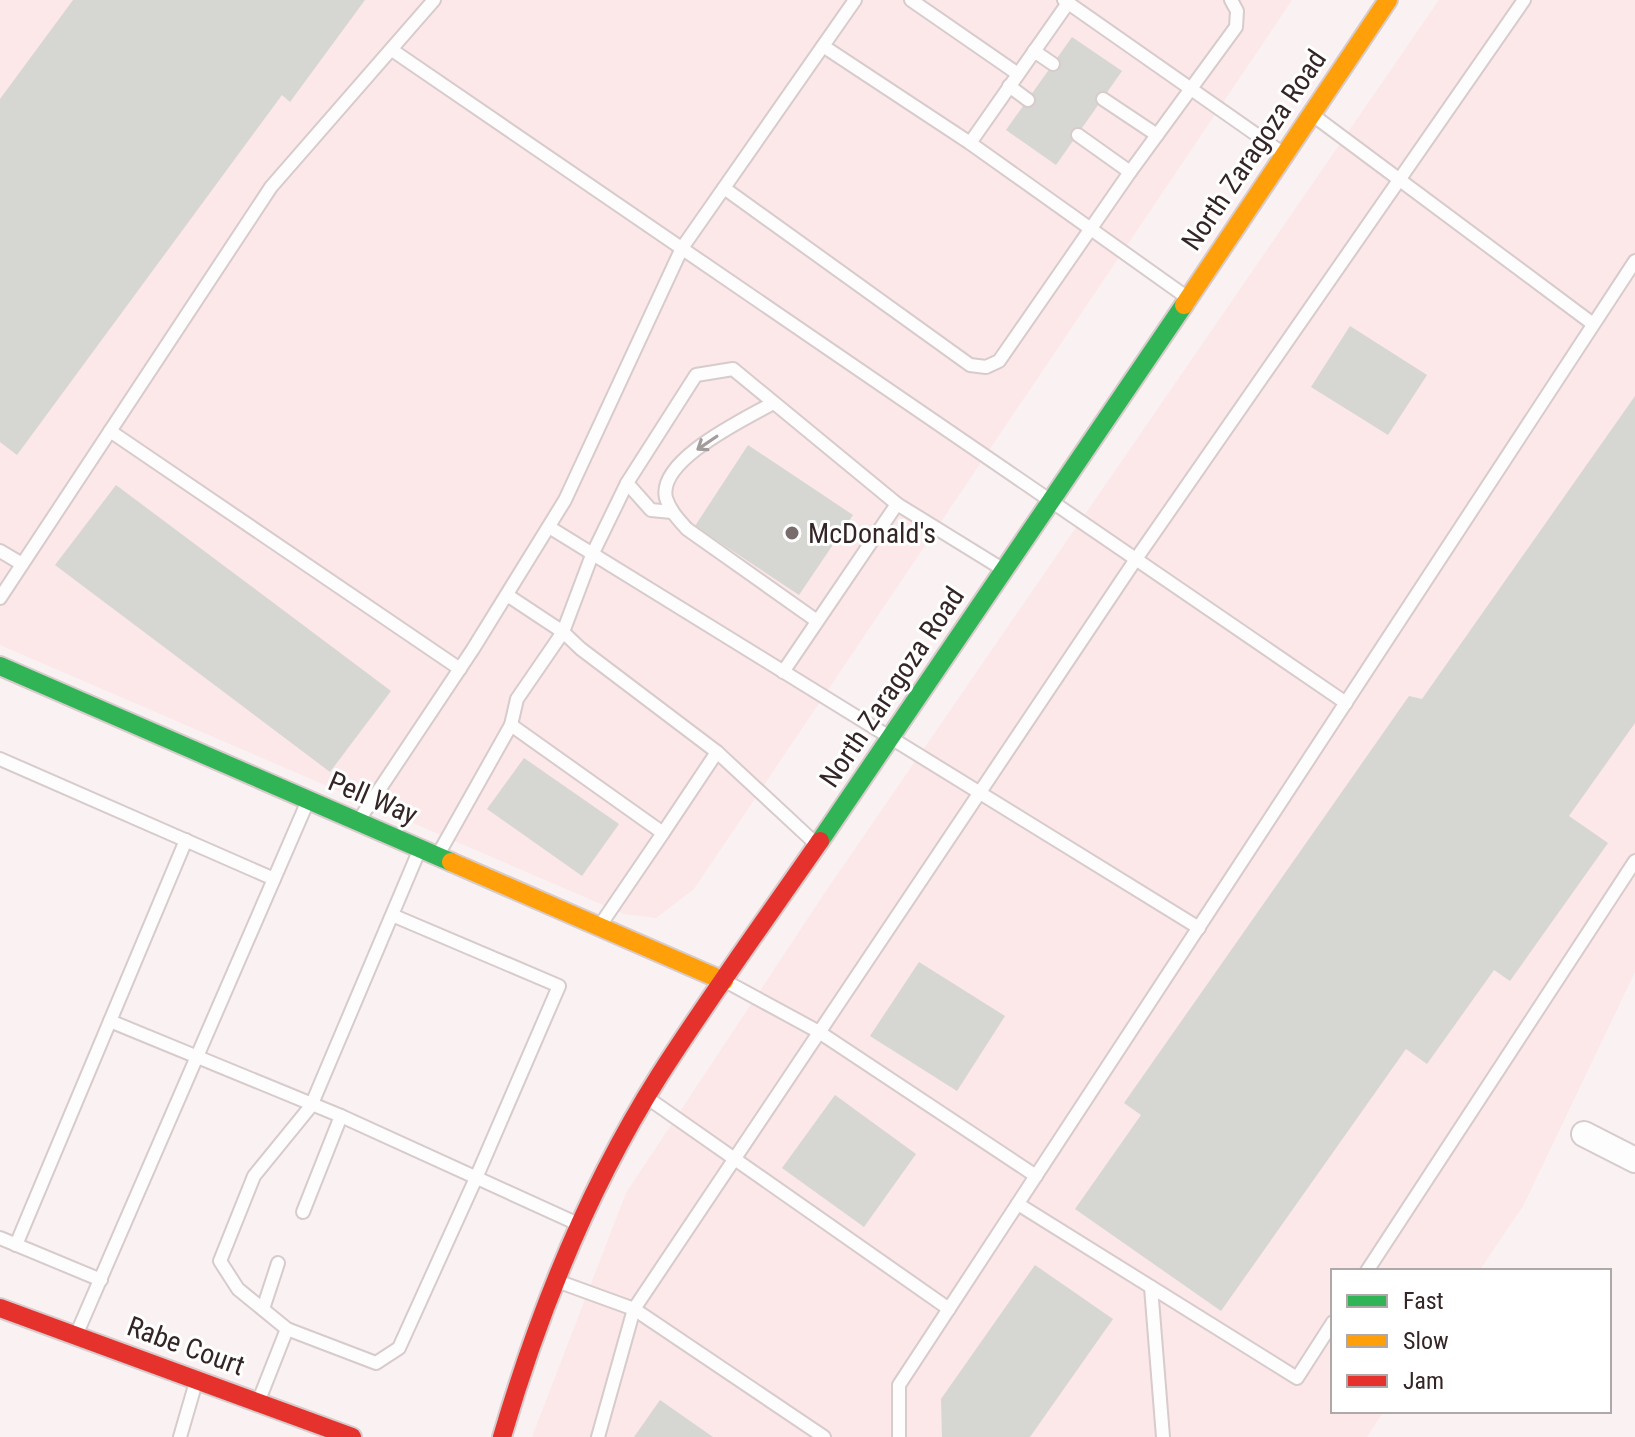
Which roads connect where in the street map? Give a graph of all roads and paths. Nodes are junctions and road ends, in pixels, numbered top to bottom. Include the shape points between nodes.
1 (434, 0) edge
2 (855, 0) edge
3 (911, 0) edge
4 (1231, 0) edge
5 (1388, 0) edge
6 (1066, 2) edge
7 (1520, 2) edge
8 (823, 46) junction
9 (392, 50) junction
10 (1034, 51) junction
11 (1053, 64) dead end
12 (1018, 74) junction
13 (1009, 86) junction
14 (1190, 90) junction
15 (1103, 99) dead end
16 (1028, 100) dead end
17 (1312, 114) junction
18 (1078, 135) dead end
19 (1157, 135) junction
20 (970, 143) junction
21 (1284, 154) junction
22 (1130, 172) junction
23 (1400, 180) junction
24 (724, 188) junction
25 (1090, 230) junction
26 (682, 248) junction
27 (1635, 261) edge
28 (1188, 298) junction
29 (1593, 324) junction
30 (773, 403) junction
31 (110, 431) junction
32 (627, 483) junction
33 (1052, 502) junction
34 (897, 504) junction
35 (672, 512) junction
36 (549, 527) junction
37 (0, 551) edge
38 (592, 555) junction
39 (1136, 559) junction
40 (22, 564) junction
41 (1005, 571) junction
42 (507, 595) junction
43 (0, 598) edge
44 (817, 621) junction
45 (563, 632) junction
46 (0, 666) edge
47 (460, 669) junction
48 (783, 672) junction
49 (1346, 703) junction
50 (511, 725) junction
51 (890, 739) junction
52 (717, 752) junction
53 (0, 759) edge
54 (979, 794) junction
55 (309, 800) junction
56 (358, 822) junction
57 (663, 833) junction
58 (186, 840) junction
59 (818, 845) junction
60 (429, 852) junction
61 (1635, 861) edge
62 (274, 879) junction
63 (392, 915) junction
64 (600, 927) junction
65 (1199, 928) junction
66 (724, 981) junction
67 (110, 1021) junction
68 (819, 1032) junction
69 (197, 1058) junction
70 (646, 1097) junction
71 (311, 1106) junction
72 (341, 1116) junction
73 (1584, 1134) dead end
74 (735, 1159) junction
75 (1635, 1160) edge
76 (1036, 1176) junction
77 (476, 1178) junction
78 (1018, 1204) junction
79 (303, 1212) dead end
80 (578, 1224) junction
81 (0, 1238) edge
82 (16, 1245) junction
83 (278, 1263) dead end
84 (1368, 1269) edge
85 (554, 1279) junction
86 (101, 1280) junction
87 (1151, 1287) junction
88 (0, 1308) edge
89 (263, 1309) junction
90 (634, 1309) junction
91 (949, 1309) junction
92 (1331, 1325) edge
93 (287, 1329) junction
94 (76, 1336) junction
95 (196, 1380) junction
96 (257, 1403) junction
97 (180, 1437) edge
98 (352, 1437) edge
99 (502, 1437) edge
100 (598, 1437) edge
101 (824, 1437) edge
102 (899, 1437) edge
103 (1163, 1437) edge

1 - 9 lane
2 - 8 lane
3 - 12 lane
4 - 14 lane via 1236,27
5 - 17 main road, North Zaragoza Road
6 - 10 lane
6 - 14 lane
7 - 23 lane
8 - 20 lane
8 - 24 lane
9 - 26 lane
9 - 31 lane via 271,187
10 - 11 lane
10 - 12 lane
12 - 13 lane
13 - 16 lane
13 - 20 lane
14 - 19 lane
14 - 21 lane
15 - 19 lane
17 - 21 main road, North Zaragoza Road
17 - 23 lane
18 - 22 lane
19 - 22 lane
20 - 25 lane
21 - 28 main road, North Zaragoza Road
22 - 25 lane
23 - 29 lane
23 - 39 lane
24 - 25 lane via 970,365 986,367 999,361
24 - 26 lane
25 - 28 lane
26 - 33 lane
26 - 36 lane
27 - 29 lane
28 - 33 main road, North Zaragoza Road
29 - 49 lane
30 - 32 lane via 733,369 696,375
30 - 34 lane
30 -> 35 lane via 679,463 665,496
31 - 40 lane
31 - 47 lane
32 - 35 lane via 651,510
32 - 38 lane
33 - 39 lane
33 - 41 main road, North Zaragoza Road
34 - 41 lane
34 - 44 lane
35 - 44 lane via 687,529
36 - 38 lane
36 - 42 lane
37 - 40 lane
38 - 45 lane
38 - 48 lane
39 - 49 lane
39 - 54 lane
40 - 43 lane
41 - 51 main road, North Zaragoza Road
42 - 45 lane
42 - 47 lane
44 - 48 lane
45 - 50 lane via 517,699
45 - 52 lane
46 - 55 main road, Pell Way
47 - 56 lane
48 - 51 lane
49 - 65 lane
50 - 57 lane
50 - 60 lane
51 - 54 lane
51 - 59 main road, North Zaragoza Road
52 - 57 lane
52 - 59 lane
53 - 58 lane
54 - 65 lane
54 - 68 lane
55 - 56 main road, Pell Way
55 - 62 lane
56 - 60 main road, Pell Way
57 - 64 lane
58 - 62 lane
58 - 67 lane
59 - 66 main road, North Zaragoza Road
60 - 63 lane
60 - 64 main road, Pell Way
61 - 84 lane
62 - 69 lane
63 - 71 lane
63 - 77 lane via 559,986
64 - 66 main road, Pell Way
65 - 76 lane
66 - 68 lane
66 - 70 main road, North Zaragoza Road
67 - 69 lane
67 - 82 lane
68 - 74 lane
68 - 76 lane
69 - 71 lane
69 - 86 lane
70 - 74 lane
70 - 80 main road, North Zaragoza Road
71 - 72 lane
71 - 89 lane via 254,1176 220,1261 238,1289
72 - 77 lane
72 - 79 lane
73 - 75 street
74 - 90 lane
74 - 91 lane
76 - 78 lane
77 - 80 lane
77 - 93 lane via 399,1348 376,1363
78 - 87 lane
78 - 91 lane
80 - 85 main road, North Zaragoza Road
81 - 82 lane
82 - 86 lane
83 - 89 lane
85 - 90 lane
85 - 99 main road, North Zaragoza Road
86 - 94 lane
87 - 92 lane via 1297,1378
87 - 103 lane
88 - 94 main road, Rabe Court
89 - 93 lane
90 - 100 lane
90 - 101 lane
91 - 102 lane via 899,1385
93 - 96 lane
94 - 95 main road, Rabe Court
95 - 96 main road, Rabe Court
95 - 97 lane
96 - 98 main road, Rabe Court

